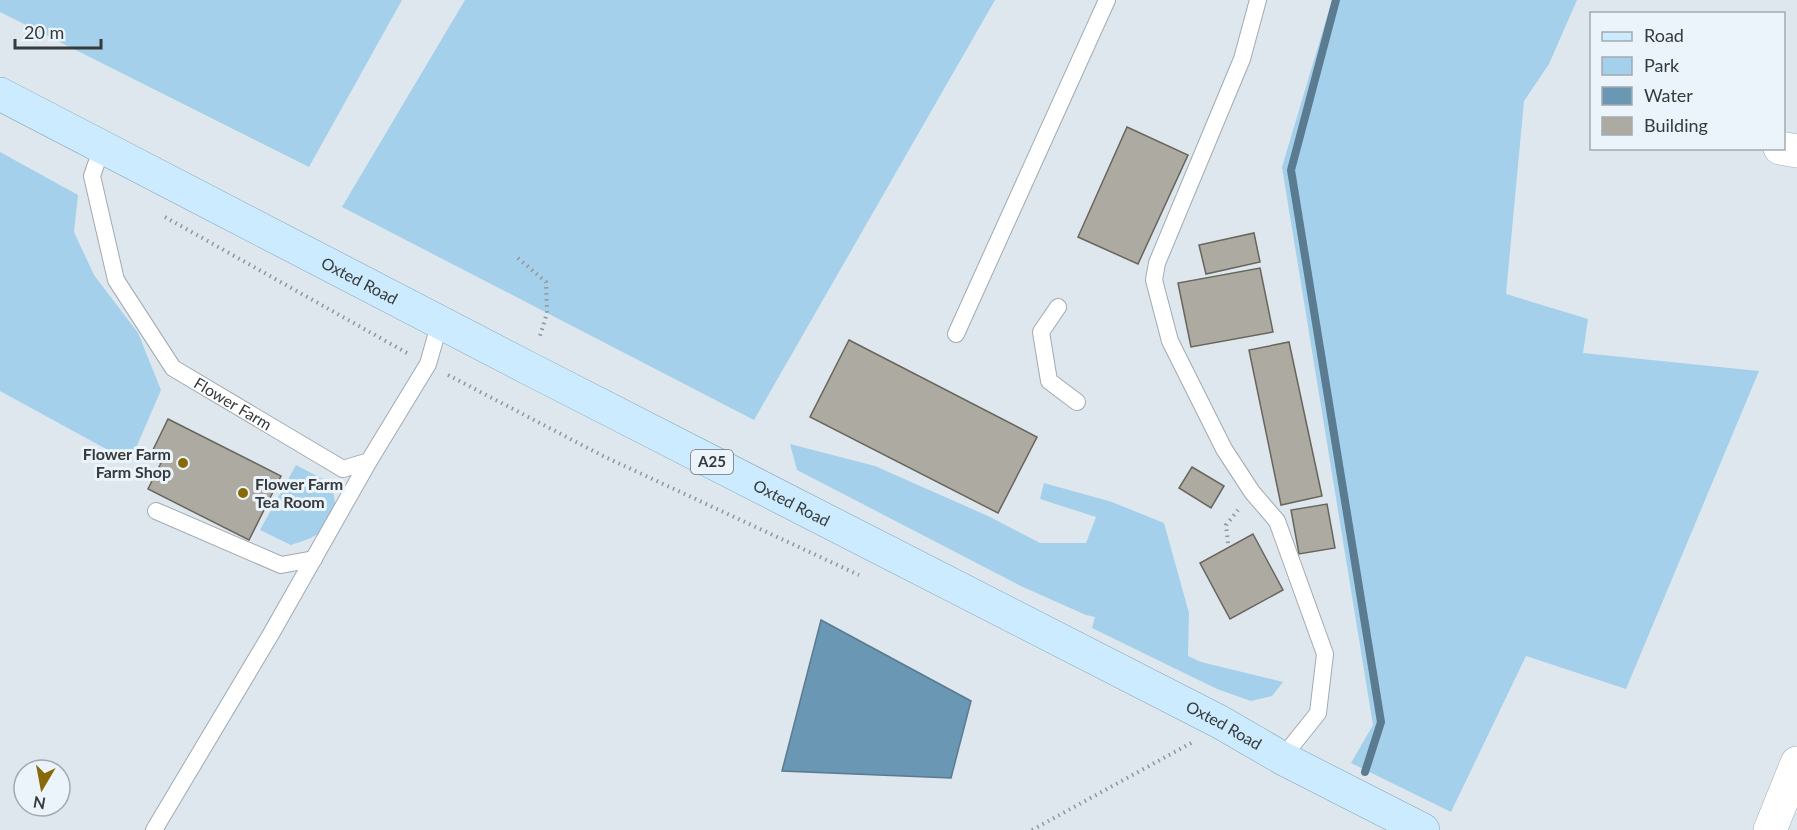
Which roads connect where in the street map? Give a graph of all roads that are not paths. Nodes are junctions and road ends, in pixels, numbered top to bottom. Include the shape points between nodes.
1 (1107, 0) edge
2 (1258, 0) edge
3 (0, 94) edge
4 (102, 147) junction
5 (1058, 307) dead end
6 (440, 322) junction
7 (956, 334) dead end
8 (1077, 402) dead end
9 (369, 461) junction
10 (343, 469) junction
11 (351, 492) junction
12 (156, 511) dead end
13 (314, 559) junction
14 (282, 565) junction
15 (293, 596) junction
16 (1282, 758) junction
17 (1797, 763) edge
18 (154, 830) edge
19 (1423, 830) edge
20 (1770, 830) edge

1 - 7 lane
2 - 16 lane via 1242,59 1157,263 1154,280 1170,341 1224,449 1277,521 1325,654 1318,713
3 - 4 main road, Oxted Road / A25
4 - 6 main road, Oxted Road / A25
4 - 10 lane, Flower Farm via 92,176 116,280 173,368
5 - 8 lane via 1041,332 1049,381
6 - 9 lane via 428,364
6 - 16 main road, Oxted Road / A25 via 1220,722
9 - 10 lane
9 - 11 lane
10 - 11 lane
11 - 13 lane
12 - 14 lane
13 - 14 lane
13 - 15 lane
14 - 15 lane
15 - 18 lane
16 - 19 main road, Oxted Road / A25
17 - 20 street

